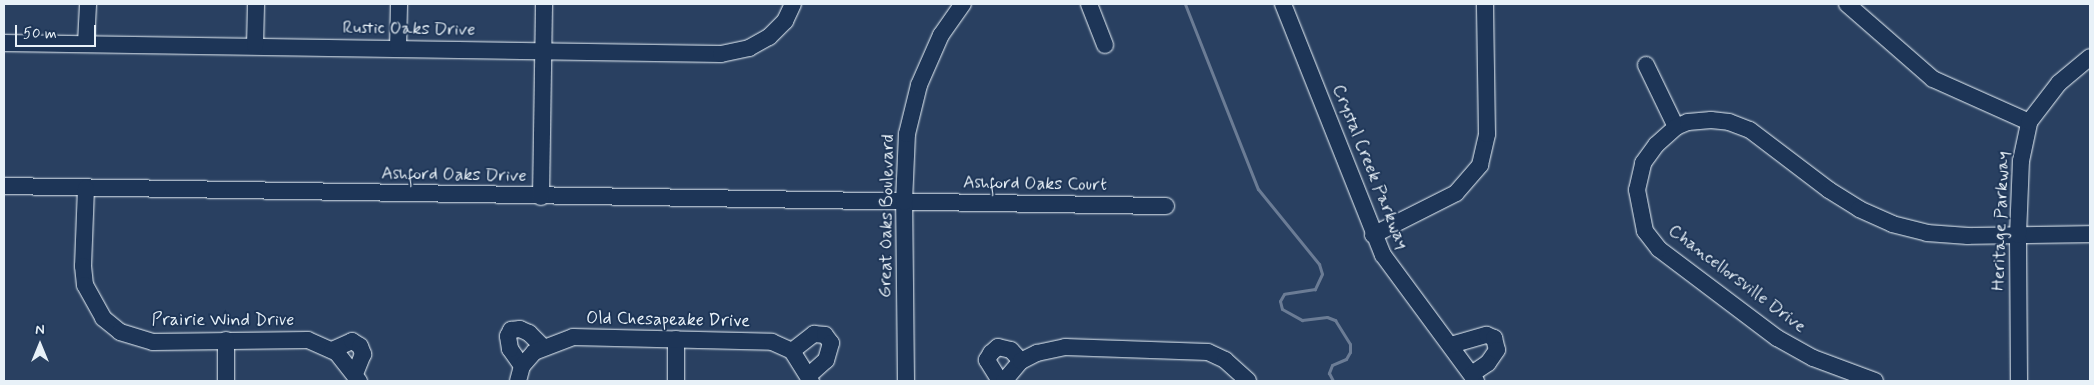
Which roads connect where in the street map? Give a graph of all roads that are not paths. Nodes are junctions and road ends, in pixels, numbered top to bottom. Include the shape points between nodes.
1 (88, 4) edge
2 (256, 4) edge
3 (398, 4) edge
4 (544, 4) edge
5 (793, 4) edge
6 (963, 4) edge
7 (1088, 4) edge
8 (1283, 4) edge
9 (1485, 4) edge
10 (1847, 4) edge
11 (4, 43) edge
12 (86, 43) junction
13 (1105, 44) dead end
14 (255, 46) junction
15 (398, 48) junction
16 (543, 51) junction
17 (2090, 57) edge
18 (1646, 65) dead end
19 (2029, 122) junction
20 (1676, 127) junction
21 (4, 186) edge
22 (86, 188) junction
23 (541, 197) junction
24 (904, 202) junction
25 (1166, 206) dead end
26 (2090, 234) edge
27 (1373, 235) junction
28 (2018, 235) junction
29 (676, 339) junction
30 (226, 340) junction
31 (1451, 345) junction
32 (543, 347) junction
33 (792, 351) junction
34 (1021, 361) junction
35 (520, 374) edge
36 (1475, 377) edge
37 (357, 378) edge
38 (809, 378) edge
39 (226, 381) edge
40 (676, 381) edge
41 (906, 381) edge
42 (1000, 381) edge
43 (1004, 381) edge
44 (1248, 381) edge
45 (1875, 381) edge
46 (2019, 381) edge

1 - 12 street
2 - 14 street
3 - 15 street
4 - 16 street
5 - 16 street, Rustic Oaks Drive via 785,21 769,37 749,48 721,54
6 - 24 street, Great Oaks Boulevard via 941,35 919,85 907,134
7 - 13 street
8 - 27 street, Crystal Creek Parkway
9 - 27 street via 1487,134 1480,166 1456,193
10 - 19 street via 1933,79
11 - 12 street, Rustic Oaks Drive
12 - 14 street, Rustic Oaks Drive
14 - 15 street, Rustic Oaks Drive
15 - 16 street, Rustic Oaks Drive
16 - 23 street
17 - 19 street, Heritage Parkway via 2059,83
18 - 20 street
19 - 28 street, Heritage Parkway via 2021,161
20 - 28 street, Chancellorsville Drive via 1688,122 1711,120 1729,122 1750,130 1829,190 1892,224 1927,233
20 - 45 street, Chancellorsville Drive via 1656,145 1644,163 1637,190 1646,231 1658,249 1776,338 1813,358
21 - 22 street, Ashford Oaks Drive
22 - 23 street, Ashford Oaks Drive
22 - 30 street, Prairie Wind Drive via 83,266 92,302 103,318 136,339 153,342
23 - 24 street, Ashford Oaks Drive
24 - 25 street, Ashford Oaks Court
24 - 41 street, Great Oaks Boulevard
26 - 28 street, Chancellorsville Drive
27 - 31 street, Crystal Creek Parkway via 1392,270
28 - 46 street, Heritage Parkway
29 - 32 street, Old Chesapeake Drive via 573,337
29 - 33 street, Old Chesapeake Drive via 772,342
29 - 40 street
30 - 37 street, Prairie Wind Drive via 308,340 332,350
30 - 39 street
31 - 36 street, Crystal Creek Parkway
31 - 36 street via 1486,335 1494,338 1497,350
32 - 35 street, Old Chesapeake Drive
32 - 35 street, Old Chesapeake Drive via 529,333 511,330 508,336 510,349
33 - 38 street
33 - 38 street via 814,334 825,335 830,342 826,360
34 - 42 street via 1011,350 998,347 991,353 988,360
34 - 43 street
34 - 44 street via 1037,353 1065,347 1182,348 1208,352 1225,360

